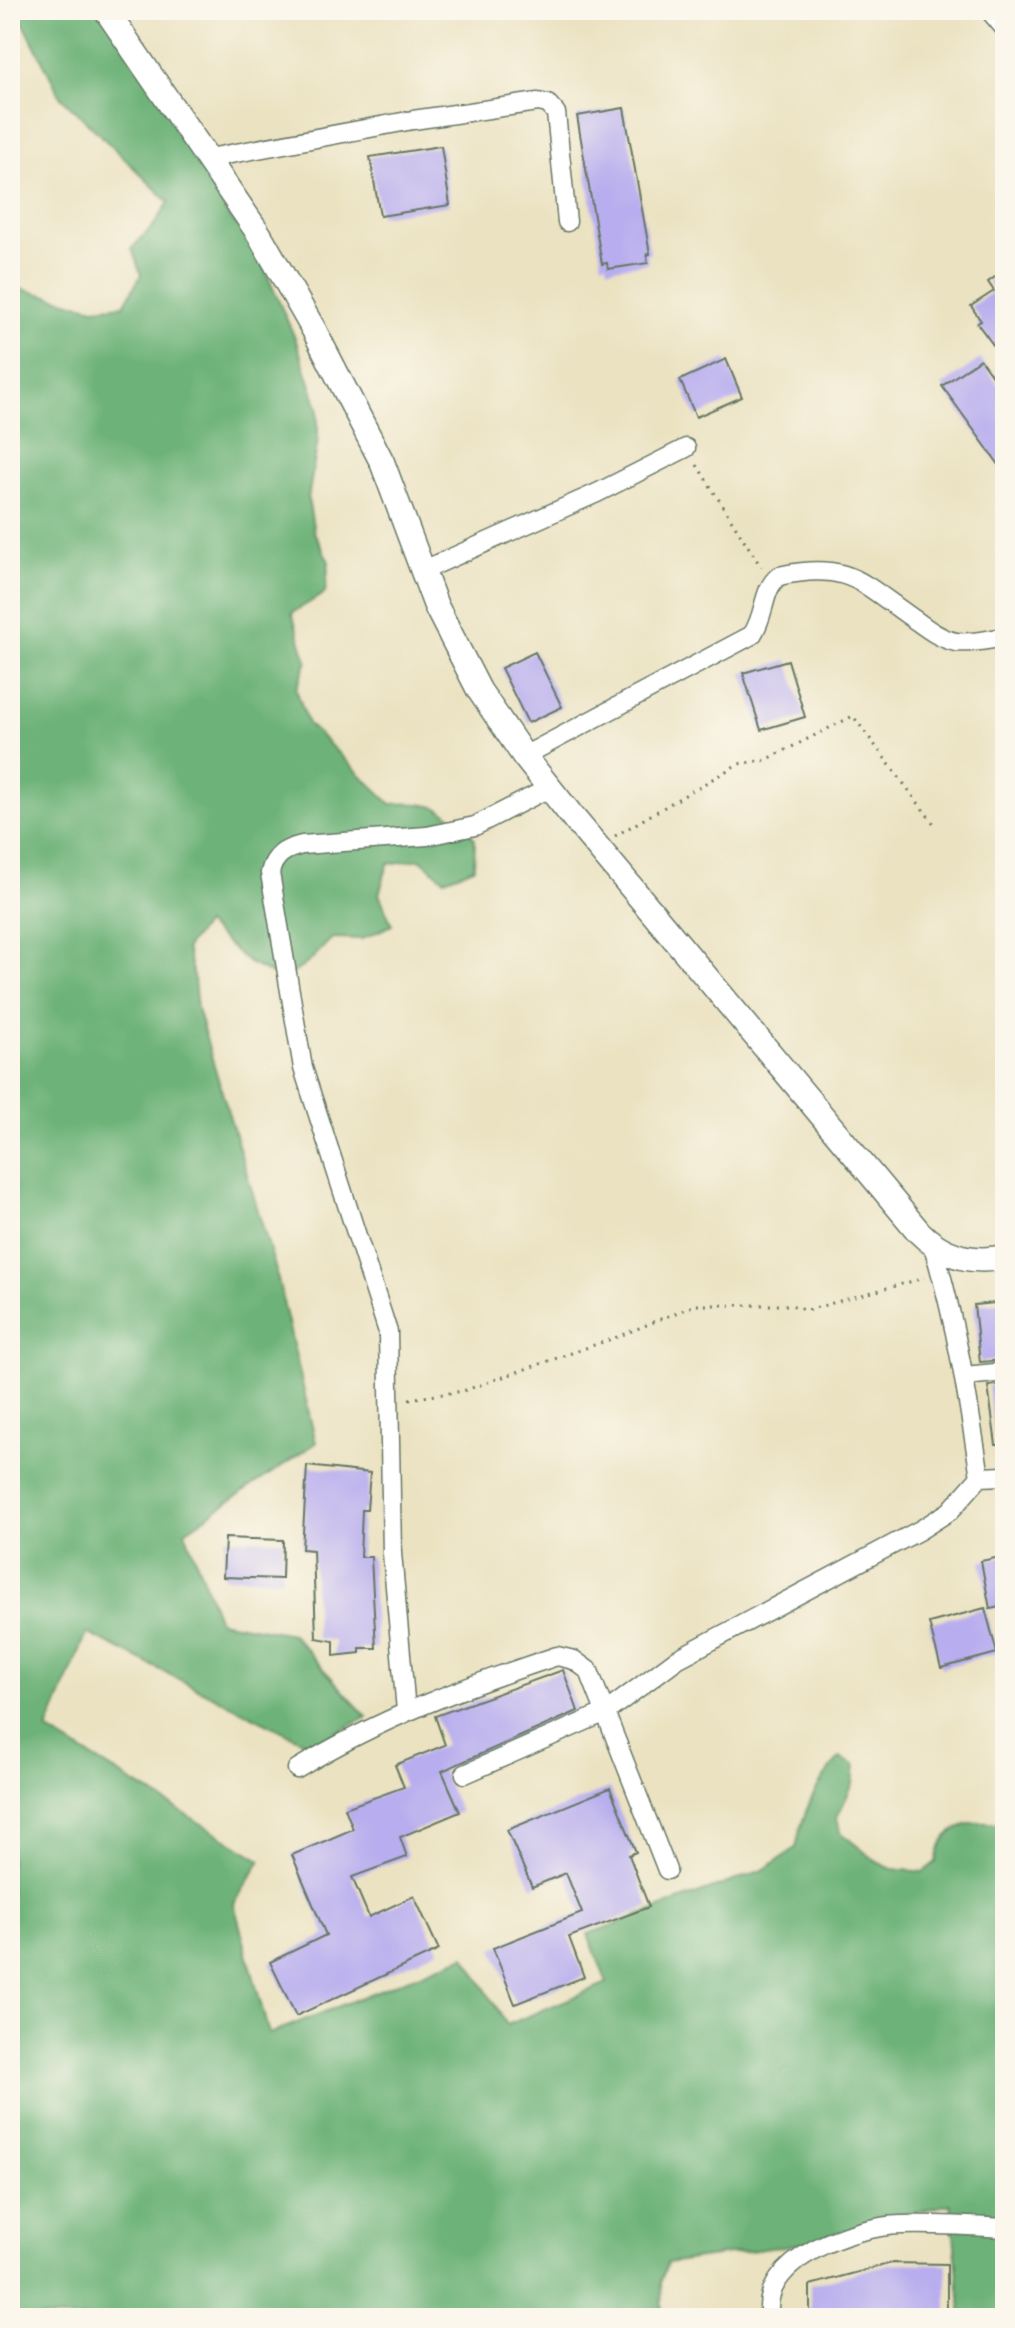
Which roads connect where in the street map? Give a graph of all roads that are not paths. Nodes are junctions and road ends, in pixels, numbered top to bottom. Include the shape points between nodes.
1 (106, 10) edge
2 (989, 10) edge
3 (1005, 29) edge
4 (209, 158) junction
5 (567, 222) dead end
6 (686, 448) road end
7 (424, 570) junction
8 (1005, 637) edge
9 (524, 756) junction
10 (549, 788) junction
11 (933, 1246) junction
12 (1005, 1257) edge
13 (1005, 1372) edge
14 (965, 1376) junction
15 (1005, 1476) edge
16 (980, 1477) junction
17 (406, 1711) junction
18 (606, 1712) junction
19 (297, 1769) dead end
20 (465, 1774) dead end
21 (667, 1870) dead end
22 (1005, 2228) edge
23 (770, 2318) edge

1 - 4 street
2 - 3 street
4 - 5 street via 538,102 556,113
4 - 7 street via 259,234 345,388 382,462
6 - 7 street
7 - 9 street via 451,639
8 - 9 street via 957,642 938,636 853,577 827,570 797,572 771,582 763,620 752,635
9 - 10 street
10 - 11 street
10 - 17 street via 475,826 427,836 302,845 285,849 272,865 303,1068 388,1332 392,1553
11 - 12 street via 973,1259
11 - 14 street
13 - 14 street
14 - 16 street
15 - 16 street
16 - 18 street via 950,1511 920,1530 677,1659
17 - 18 street via 557,1656 589,1671
17 - 19 street
18 - 20 street
18 - 21 street
22 - 23 street via 899,2225 850,2235 807,2253 783,2273 767,2306

